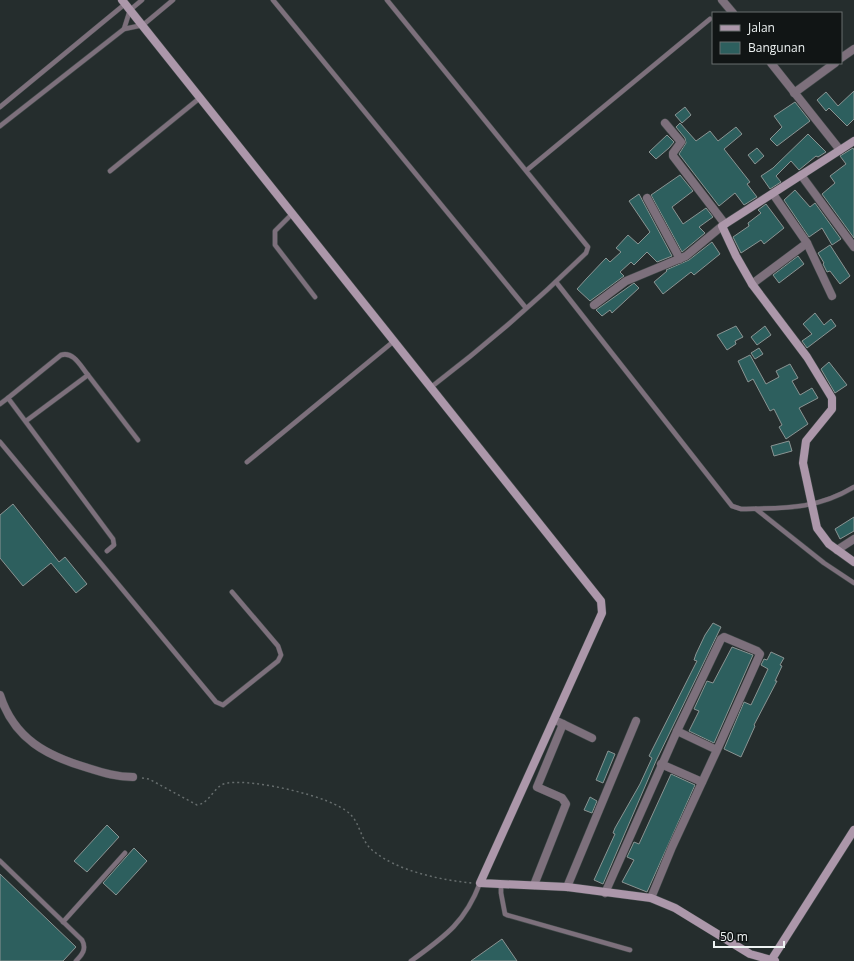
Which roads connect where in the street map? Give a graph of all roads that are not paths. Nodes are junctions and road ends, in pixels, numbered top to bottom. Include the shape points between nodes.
1 (142, 0) edge
2 (174, 0) edge
3 (273, 0) edge
4 (387, 0) edge
5 (722, 0) edge
6 (126, 5) edge
7 (732, 12) edge
8 (710, 19) dead end
9 (143, 26) junction
10 (124, 29) junction
11 (854, 48) edge
12 (842, 57) edge
13 (772, 64) edge
14 (834, 64) edge
15 (794, 93) junction
16 (200, 97) junction
17 (0, 107) edge
18 (665, 123) dead end
19 (0, 126) edge
20 (854, 141) edge
21 (840, 150) junction
22 (526, 170) junction
23 (110, 171) dead end
24 (801, 175) junction
25 (773, 194) junction
26 (647, 198) dead end
27 (293, 213) junction
28 (724, 225) junction
29 (807, 243) junction
30 (854, 247) edge
31 (680, 258) junction
32 (556, 282) junction
33 (752, 284) junction
34 (832, 296) dead end
35 (316, 297) dead end
36 (594, 304) dead end
37 (526, 308) junction
38 (394, 342) junction
39 (88, 375) junction
40 (430, 388) junction
41 (8, 398) junction
42 (0, 404) edge
43 (26, 421) junction
44 (138, 440) dead end
45 (0, 442) edge
46 (247, 462) dead end
47 (854, 487) edge
48 (810, 505) junction
49 (756, 509) junction
50 (854, 539) edge
51 (837, 550) junction
52 (107, 551) dead end
53 (854, 562) edge
54 (854, 583) edge
55 (232, 592) dead end
56 (0, 695) edge
57 (553, 720) junction
58 (636, 721) dead end
59 (563, 724) junction
60 (677, 731) junction
61 (592, 738) dead end
62 (717, 750) junction
63 (661, 764) junction
64 (133, 777) road end
65 (702, 782) junction
66 (854, 830) edge
67 (125, 853) dead end
68 (0, 861) edge
69 (480, 883) junction
70 (501, 885) junction
71 (534, 885) junction
72 (567, 887) junction
73 (605, 892) junction
74 (651, 898) junction
75 (64, 922) junction
76 (630, 950) dead end
77 (774, 960) edge
78 (76, 961) edge
79 (411, 961) edge

1 - 6 lane
2 - 9 lane
3 - 37 lane
4 - 22 lane
5 - 7 street
6 - 9 street
6 - 10 lane
6 - 17 lane
8 - 22 lane
9 - 10 lane
9 - 16 street
10 - 19 lane
11 - 12 street
13 - 15 street
14 - 15 street
15 - 21 street
16 - 23 lane
16 - 27 street
18 - 28 street via 681,142 673,156
20 - 21 street
21 - 24 street
22 - 32 lane via 588,247 586,253
24 - 25 street
24 - 30 street
25 - 28 street
25 - 29 street
26 - 31 street
27 - 35 lane via 275,231 275,245
27 - 38 street
28 - 31 street
28 - 33 street via 736,256
29 - 33 street
29 - 34 street
31 - 36 street via 626,281
32 - 37 lane
32 - 49 lane via 732,506 738,509
33 - 48 street via 810,362 832,398 832,409 804,445 803,463
37 - 40 lane via 479,350
38 - 40 street
38 - 46 lane
39 - 41 lane via 72,355 66,353 55,359
39 - 43 lane
39 - 44 lane
40 - 57 street via 601,601 602,613
41 - 42 lane
41 - 43 lane
43 - 52 lane via 114,541 114,545
45 - 55 lane via 216,702 223,705 278,661 281,655 278,646
47 - 48 lane via 830,499
48 - 49 lane
48 - 51 street via 817,528
49 - 54 lane via 824,563
50 - 51 street
51 - 53 street
56 - 64 street via 9,717 17,727 47,753 60,760 117,777
57 - 59 street
57 - 69 street
58 - 72 street
59 - 61 street
59 - 71 street via 537,787 562,798 566,804
60 - 62 street
60 - 62 street via 724,637 758,651 759,657
60 - 63 street
62 - 65 street
63 - 65 street
63 - 73 street
65 - 74 street
66 - 77 street
67 - 75 lane
68 - 75 lane
69 - 70 street
69 - 79 lane via 461,920 445,936
70 - 71 street
70 - 76 lane via 507,916
71 - 72 street
72 - 73 street
73 - 74 street
74 - 77 street via 675,908 750,954
75 - 78 lane via 84,943 83,954

